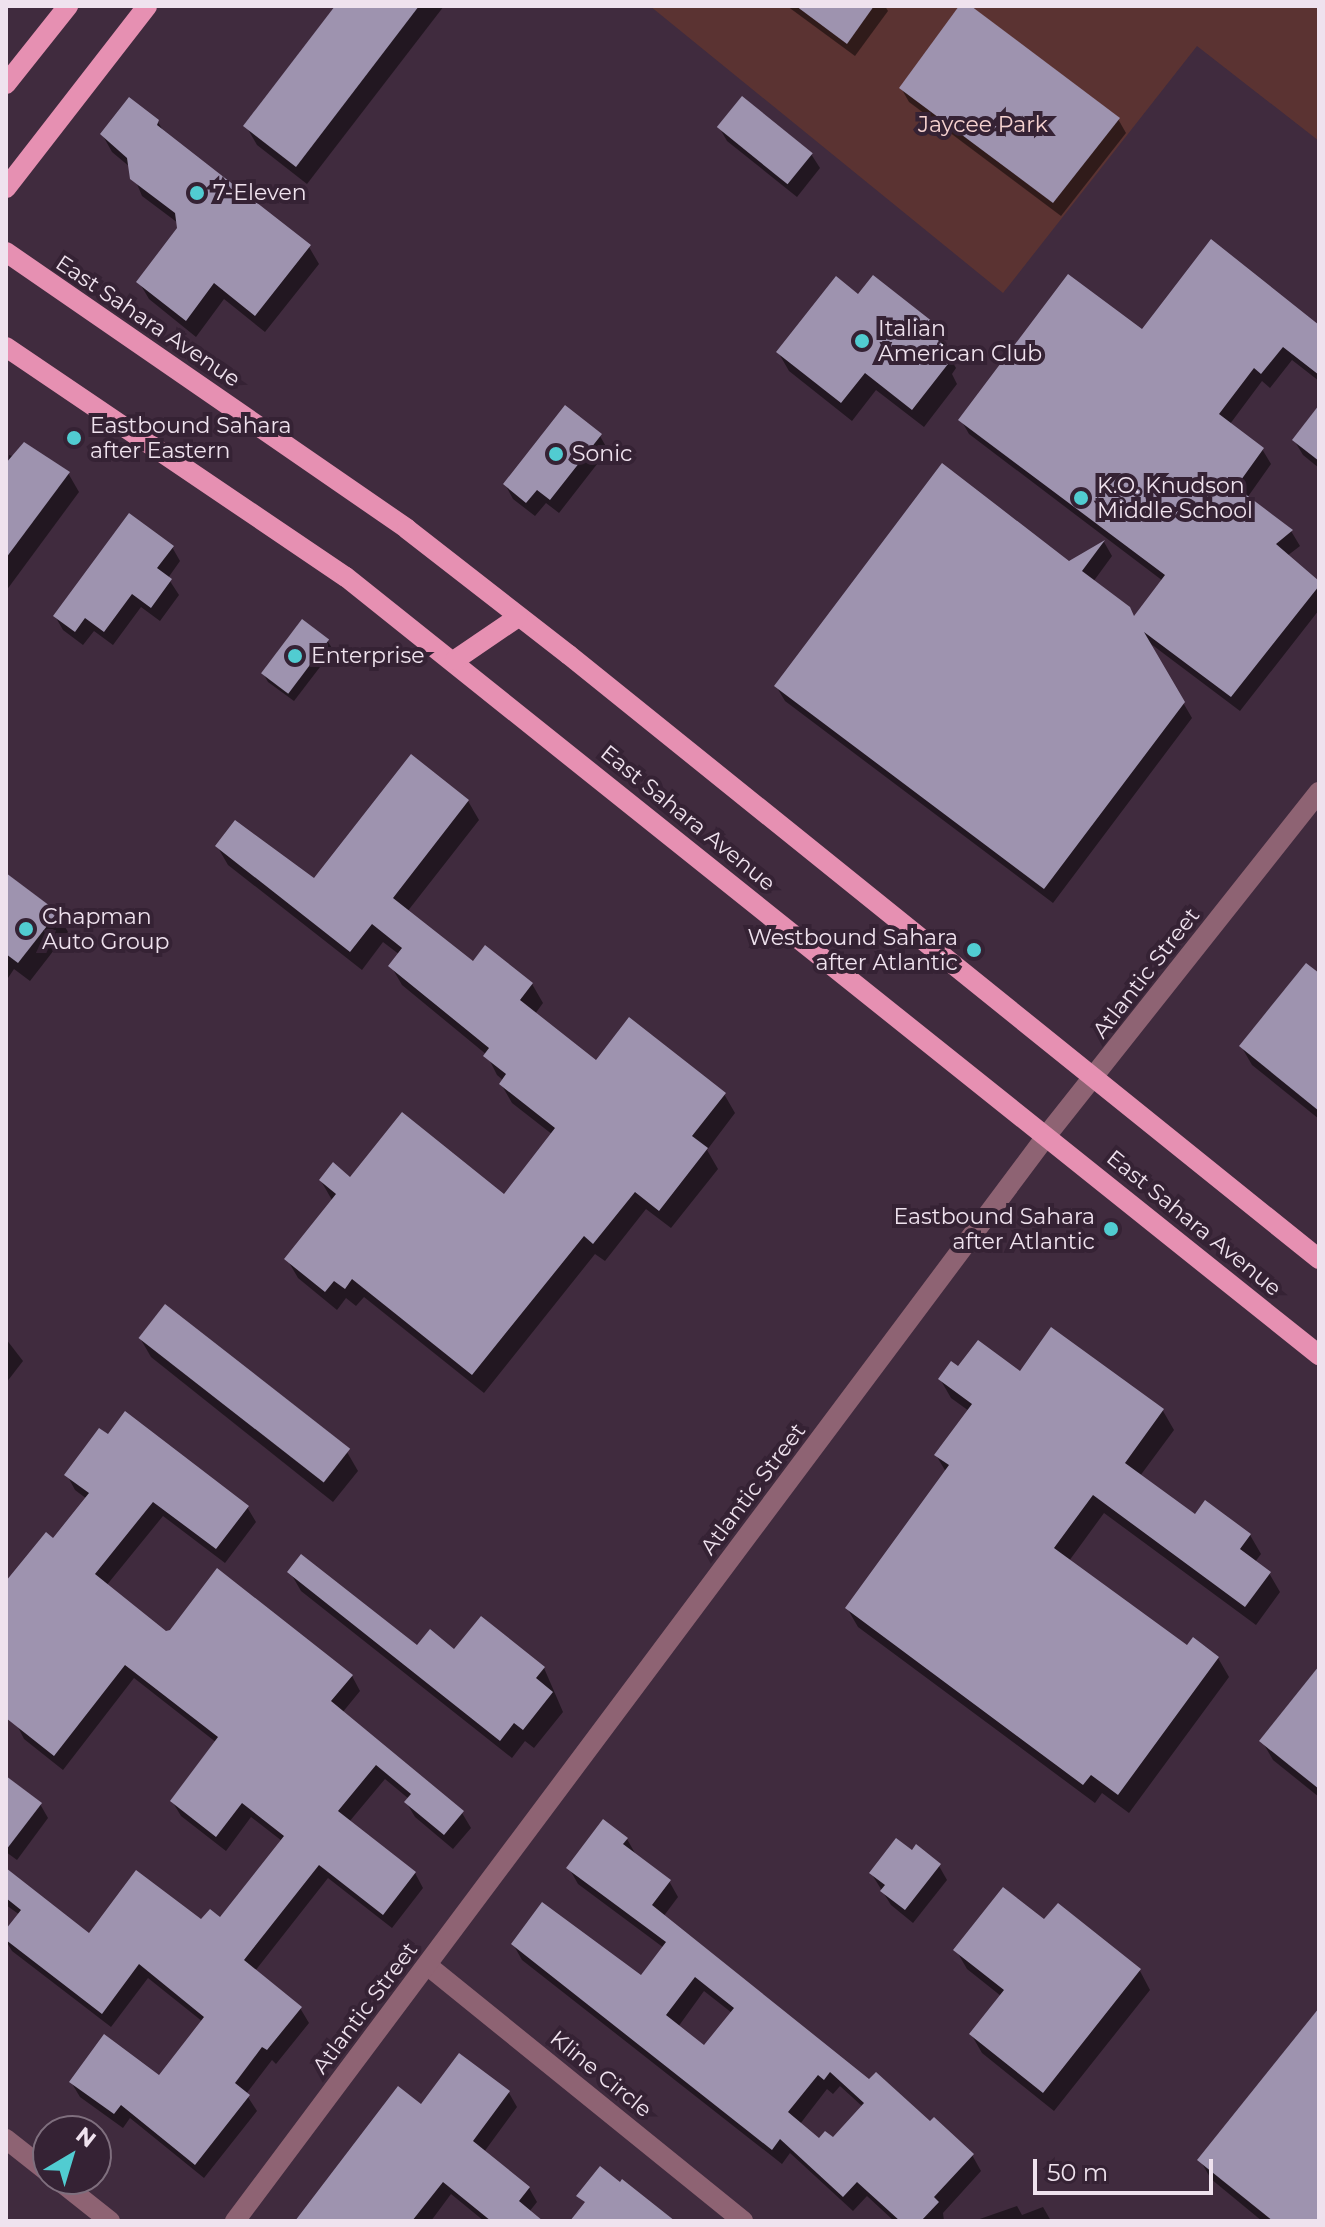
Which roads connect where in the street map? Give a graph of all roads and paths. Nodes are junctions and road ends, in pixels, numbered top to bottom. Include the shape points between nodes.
1 (68, 6) edge
2 (147, 6) edge
3 (6, 84) edge
4 (6, 188) edge
5 (6, 252) edge
6 (6, 347) edge
7 (518, 617) junction
8 (455, 660) junction
9 (1319, 792) edge
10 (1093, 1079) junction
11 (1047, 1135) junction
12 (1319, 1259) edge
13 (1319, 1355) edge
14 (427, 1965) junction
15 (6, 2139) edge
16 (32, 2159) edge
17 (77, 2195) edge
18 (110, 2221) edge
19 (235, 2221) edge
20 (743, 2221) edge

1 - 3 main road
2 - 4 main road
5 - 7 main road, East Sahara Avenue via 353,489
6 - 8 main road, East Sahara Avenue via 300,543
7 - 8 main road
7 - 10 main road, East Sahara Avenue
8 - 11 main road, East Sahara Avenue
9 - 10 street, Atlantic Street
10 - 11 street, Atlantic Street
10 - 12 main road, East Sahara Avenue
11 - 13 main road, East Sahara Avenue
11 - 14 street, Atlantic Street
14 - 19 street, Atlantic Street
14 - 20 street, Kline Circle
15 - 16 street
17 - 18 street

